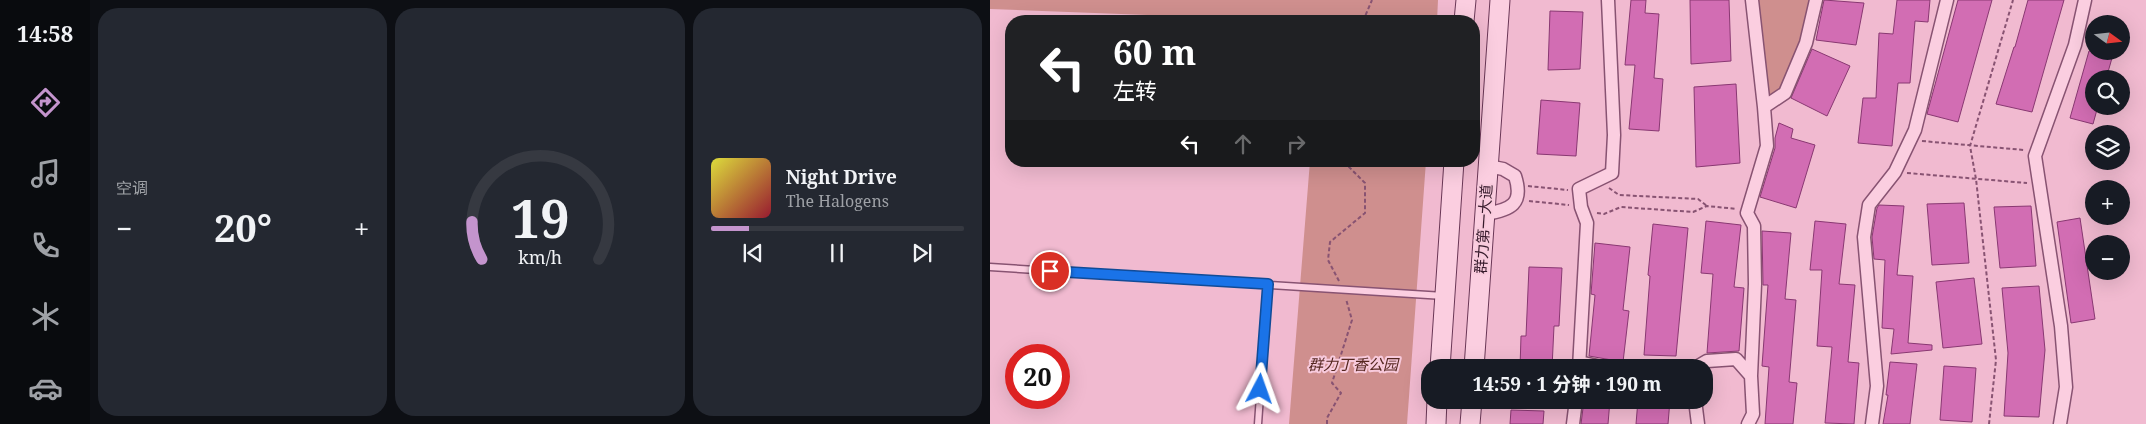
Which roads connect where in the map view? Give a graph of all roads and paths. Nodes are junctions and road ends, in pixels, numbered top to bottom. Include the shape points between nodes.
1 (1372, 0) edge
2 (1466, 0) edge
3 (1500, 0) edge
4 (1608, 0) edge
5 (1752, 0) edge
6 (1816, 0) edge
7 (1948, 0) edge
8 (2013, 0) edge
9 (2085, 0) edge
10 (1366, 15) edge
11 (1465, 15) edge
12 (1764, 107) junction
13 (1910, 140) junction
14 (1970, 146) junction
15 (2037, 152) junction
16 (1488, 166) junction
17 (1454, 167) edge
18 (1895, 172) junction
19 (1976, 179) junction
20 (2039, 184) junction
21 (1518, 185) junction
22 (1607, 187) dead end
23 (1579, 188) junction
24 (1517, 199) junction
25 (1707, 206) junction
26 (1581, 207) junction
27 (1747, 213) junction
28 (1486, 214) junction
29 (990, 267) edge
30 (1268, 284) junction
31 (1445, 296) junction
32 (1441, 359) edge
33 (1475, 359) edge
34 (1579, 359) edge
35 (1713, 361) edge
36 (1752, 376) junction
37 (1437, 409) edge
38 (1471, 409) edge
39 (1575, 409) edge
40 (1696, 409) edge
41 (1258, 424) edge
42 (1436, 424) edge
43 (1470, 424) edge
44 (1573, 424) edge
45 (1698, 424) edge
46 (1748, 424) edge
47 (1872, 424) edge
48 (1989, 424) edge
49 (2060, 424) edge

1 - 10 path
2 - 11 main road
3 - 16 main road, 群力第一大道
4 - 23 street via 1614,135 1612,174
5 - 12 street
6 - 12 street via 1806,44 1785,92
7 - 13 street
8 - 14 path
9 - 15 street via 2075,45
12 - 27 street via 1766,146
13 - 14 path
13 - 18 street
14 - 15 path
14 - 19 path
15 - 20 street
16 - 21 street via 1516,176
16 - 28 main road, 群力第一大道
17 - 31 main road
18 - 19 path
18 - 47 street via 1869,205 1864,237 1877,386
19 - 20 path
19 - 48 path via 1996,360
20 - 49 street via 2066,379
21 - 23 path
21 - 24 street
22 - 25 path via 1619,195 1698,199
23 - 26 street
24 - 26 path
24 - 28 street via 1503,212
25 - 26 path via 1694,212 1620,207 1604,214 1588,212
25 - 27 path
26 - 34 street via 1587,223
27 - 36 street via 1754,226
28 - 33 main road, 群力第一大道
29 - 30 lane
30 - 31 lane
30 - 41 lane
31 - 32 main road
35 - 36 street via 1736,359
36 - 46 street via 1753,414
37 - 42 main road
38 - 43 main road
39 - 44 street
40 - 45 street

